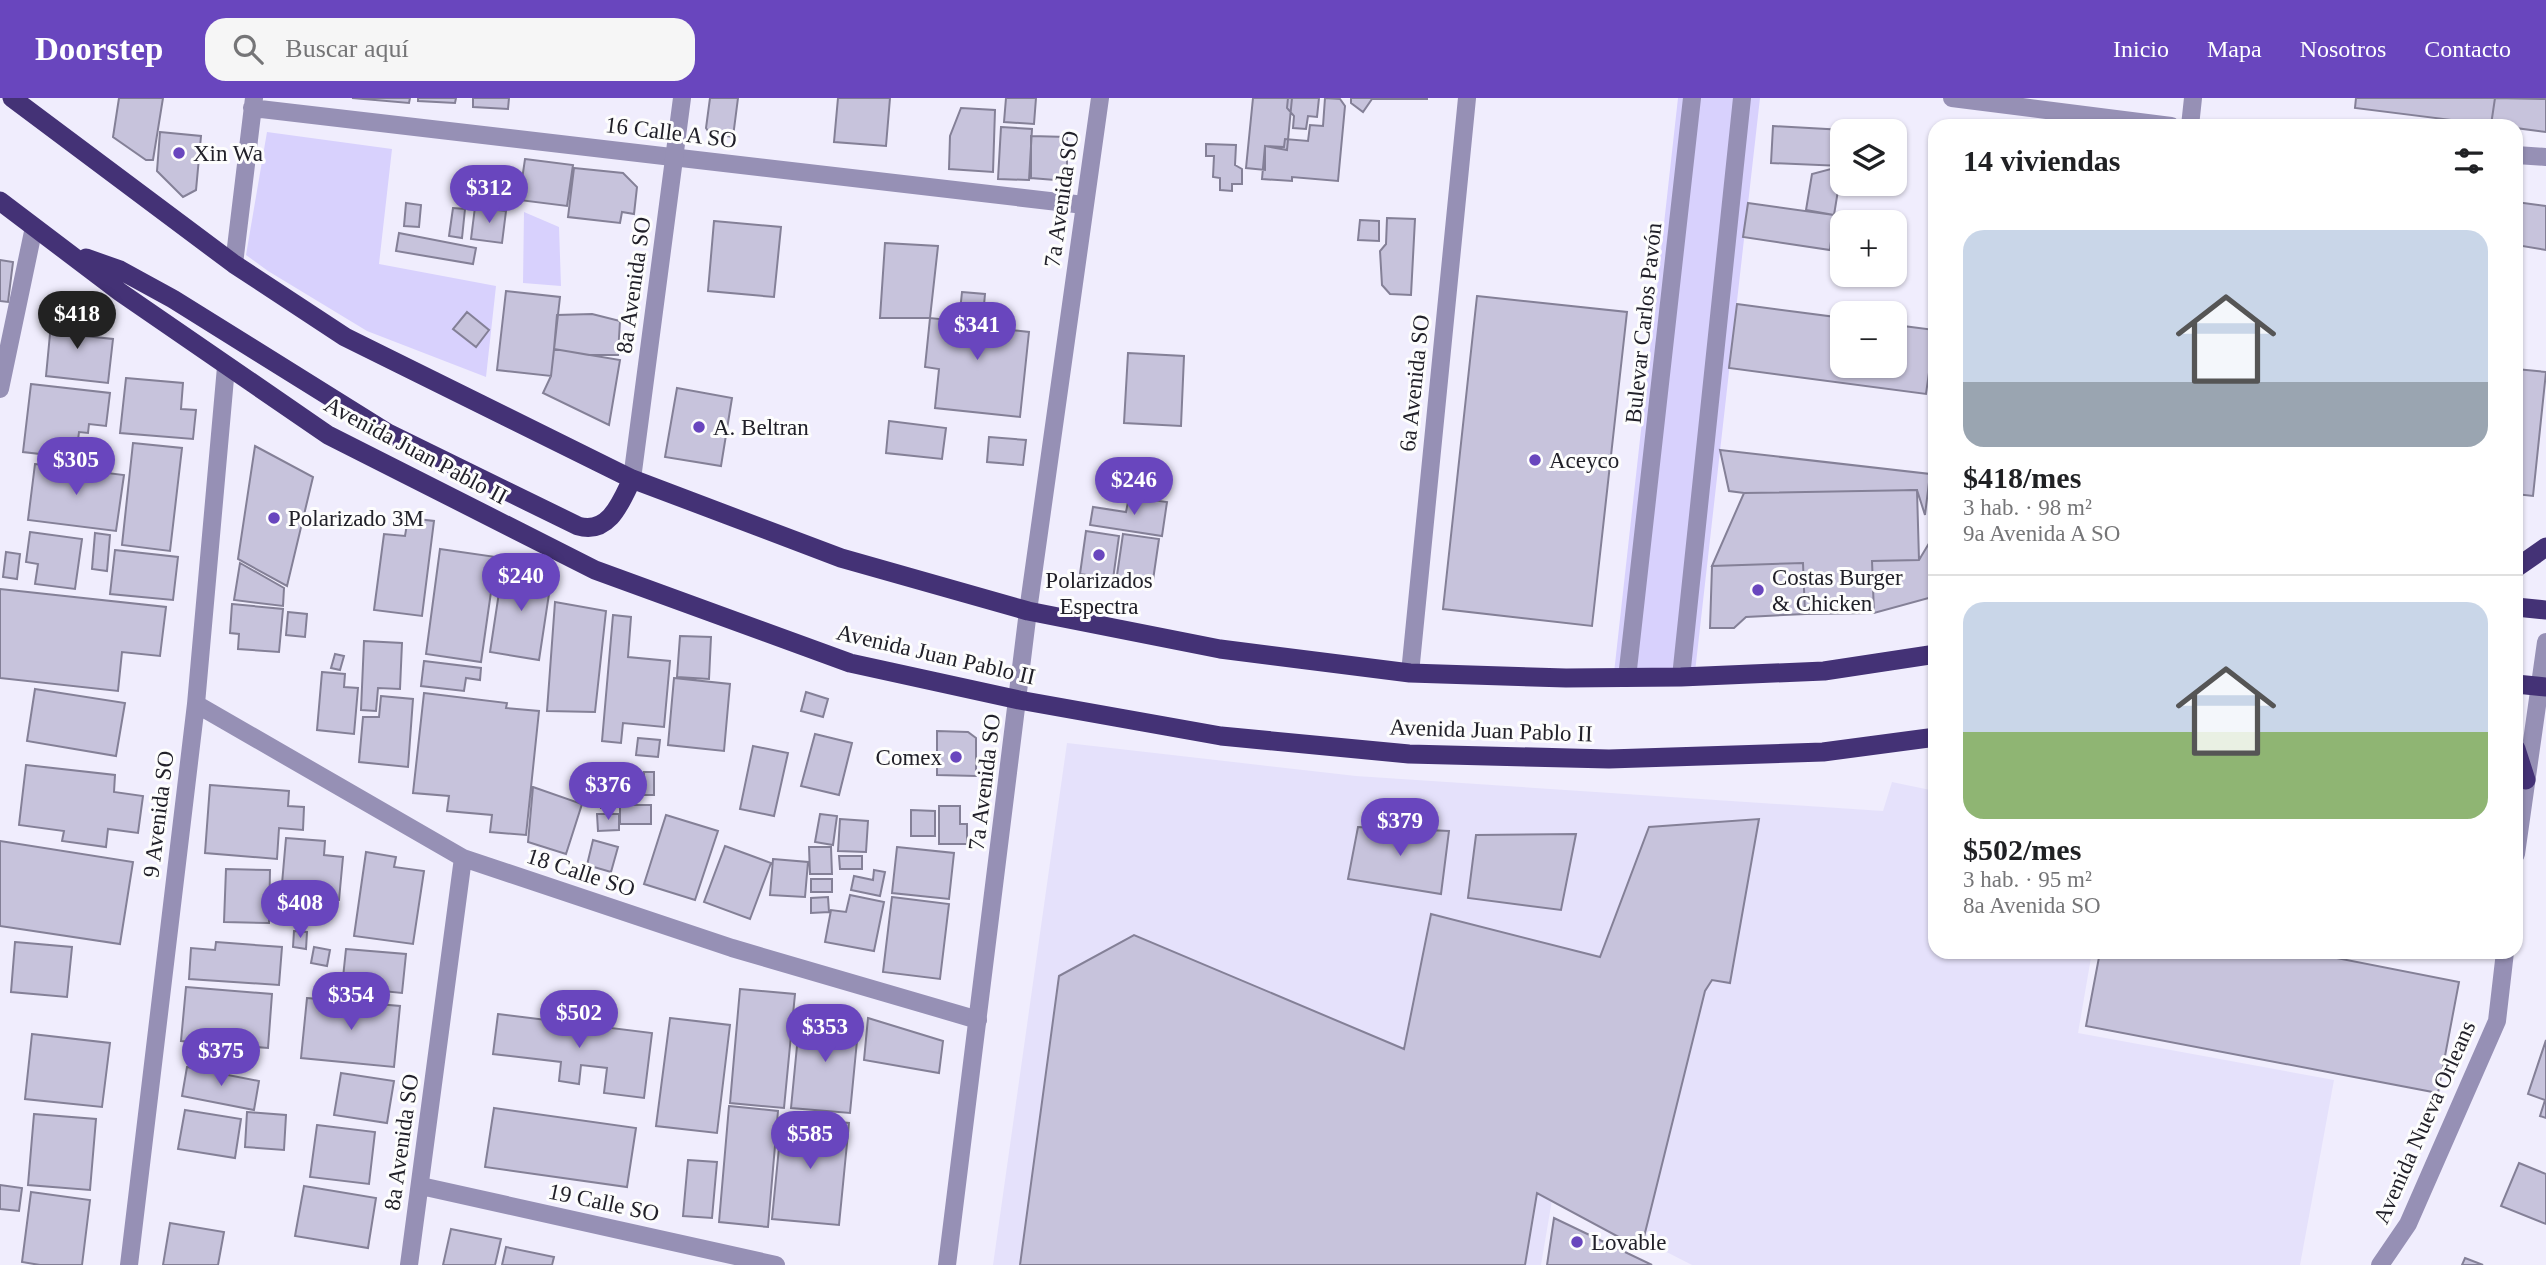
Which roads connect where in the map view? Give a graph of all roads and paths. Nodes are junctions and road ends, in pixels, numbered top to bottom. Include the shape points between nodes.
1 (12, 98) edge
2 (682, 98) edge
3 (1100, 98) edge
4 (1466, 98) edge
5 (1692, 98) edge
6 (1742, 98) edge
7 (1952, 98) edge
8 (2193, 98) edge
9 (253, 103) edge
10 (2116, 119) edge
11 (2191, 119) edge
12 (2523, 155) edge
13 (674, 157) junction
14 (2546, 157) edge
15 (0, 201) edge
16 (1084, 205) junction
17 (33, 227) junction
18 (65, 250) junction
19 (234, 264) junction
20 (226, 367) junction
21 (0, 389) edge
22 (632, 479) junction
23 (2546, 547) edge
24 (2523, 563) edge
25 (2523, 608) edge
26 (2546, 610) edge
27 (1028, 611) junction
28 (2546, 642) edge
29 (1928, 655) edge
30 (1410, 673) junction
31 (1681, 677) junction
32 (1627, 678) junction
33 (2523, 685) edge
34 (2543, 687) edge
35 (1019, 700) junction
36 (196, 704) junction
37 (1928, 738) edge
38 (2523, 771) edge
39 (2526, 780) junction
40 (2523, 802) edge
41 (463, 858) junction
42 (2504, 959) edge
43 (978, 1020) junction
44 (421, 1186) junction
45 (129, 1265) edge
46 (409, 1265) edge
47 (776, 1265) edge
48 (947, 1265) edge
49 (2380, 1265) edge

1 - 19 highway
2 - 13 street, 8a Avenida SO
3 - 16 street, 7a Avenida SO
4 - 30 street, 6a Avenida SO
5 - 32 street, Bulevar Carlos Pavón
6 - 31 street
7 - 10 street
8 - 11 street
9 - 13 street, 16 Calle A SO
9 - 19 street
12 - 14 street
13 - 16 street, 16 Calle A SO
13 - 22 street, 8a Avenida SO
15 - 17 highway, Avenida Juan Pablo II
16 - 27 street, 7a Avenida SO
17 - 18 highway, Avenida Juan Pablo II
17 - 21 street
18 - 20 highway, Avenida Juan Pablo II
18 - 22 highway via 120,271 173,299 388,433 578,526 600,525 617,510
19 - 22 highway via 345,337
20 - 35 highway, Avenida Juan Pablo II via 328,435 595,570 850,663
20 - 36 street, 9 Avenida SO
22 - 27 highway via 841,558
23 - 24 highway
25 - 26 highway
27 - 30 highway via 1220,649
27 - 35 street, 7a Avenida SO
28 - 34 street
29 - 31 highway via 1825,671
30 - 32 highway
31 - 32 highway
33 - 34 highway
34 - 39 street
35 - 37 highway, Avenida Juan Pablo II via 1221,736 1409,754 1623,759 1823,752
35 - 43 street, 7a Avenida SO
36 - 41 street, 18 Calle SO
36 - 45 street, 9 Avenida SO
38 - 39 highway
39 - 40 street
41 - 43 street, 18 Calle SO via 732,948
41 - 44 street, 8a Avenida SO
42 - 49 street, Avenida Nueva Orleans via 2497,1021 2408,1224
43 - 48 street, 7a Avenida SO
44 - 46 street, 8a Avenida SO
44 - 47 street, 19 Calle SO

